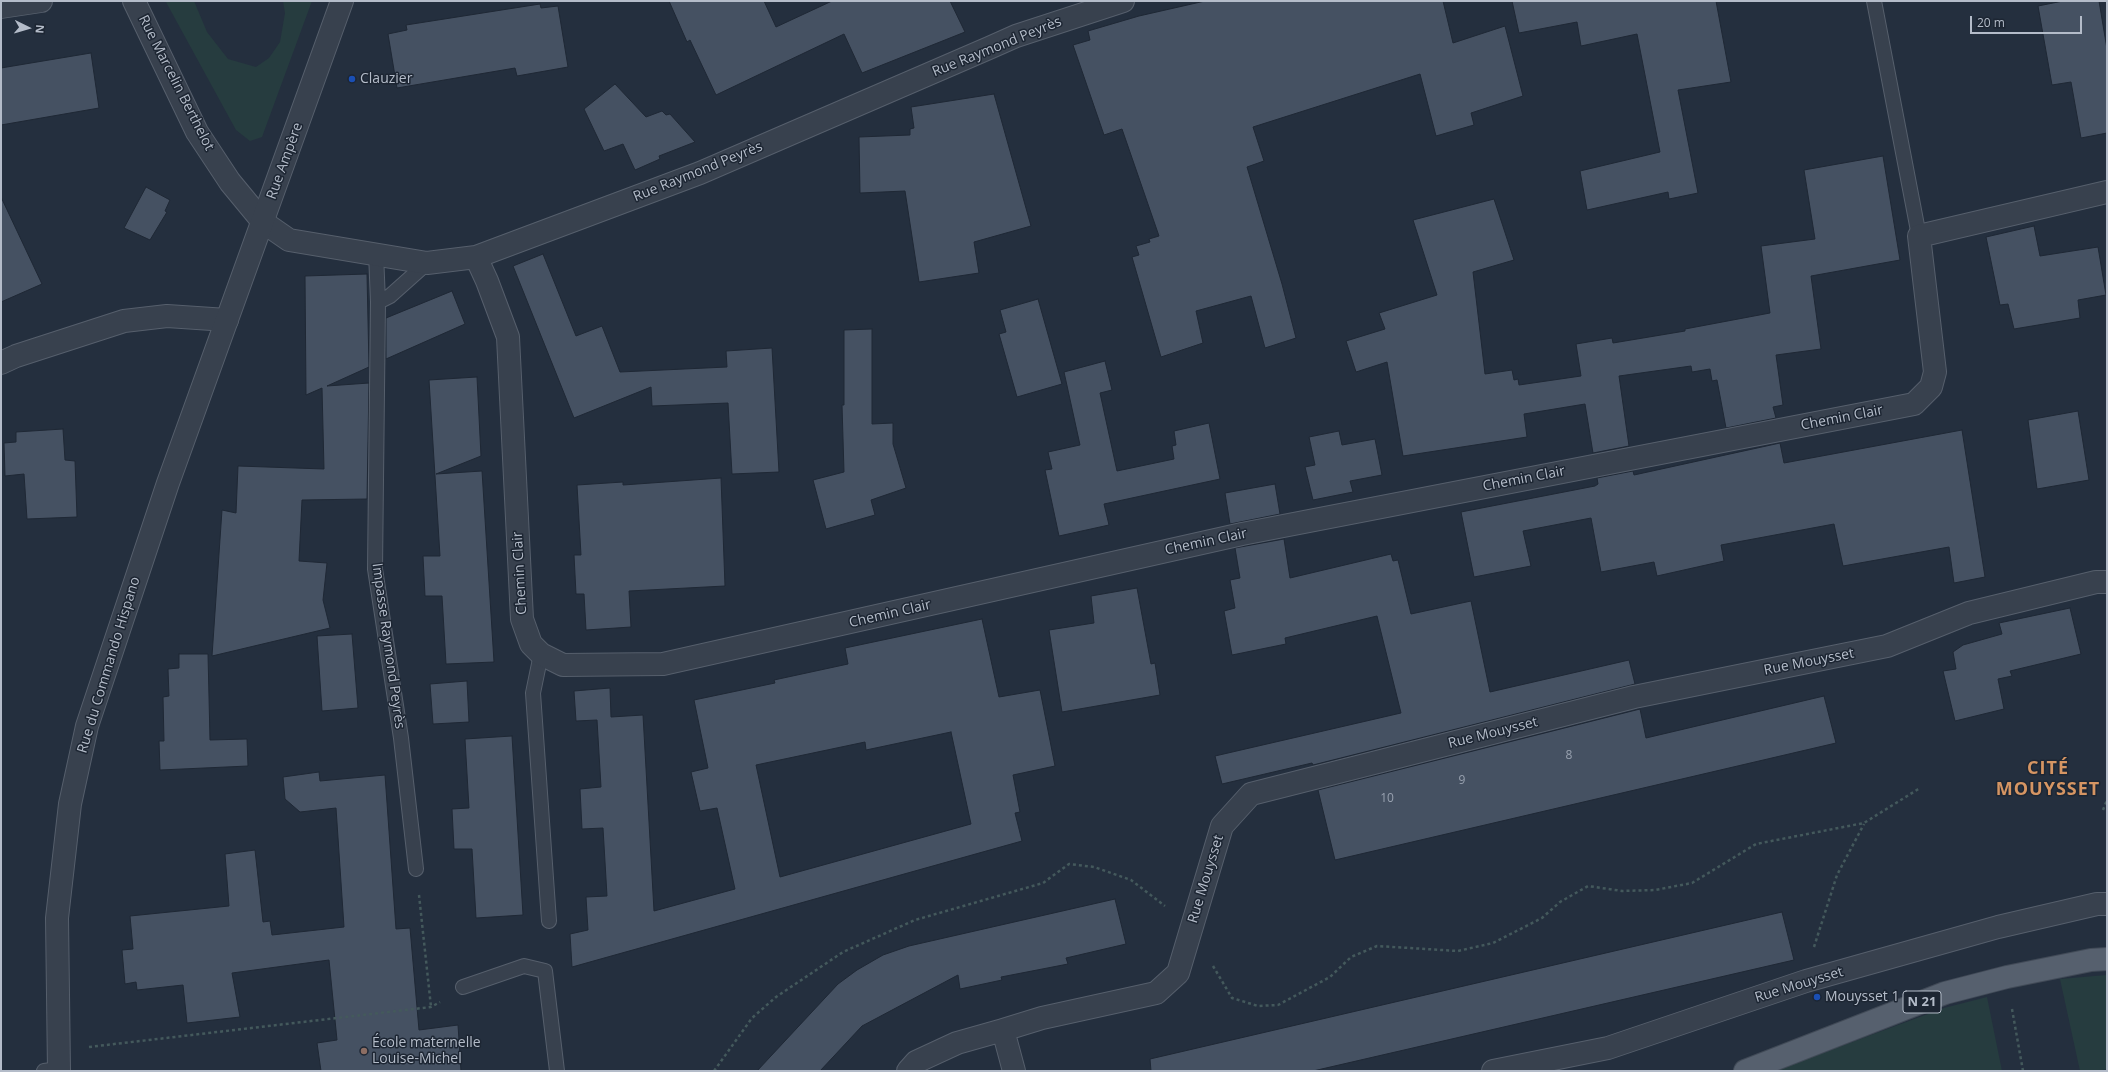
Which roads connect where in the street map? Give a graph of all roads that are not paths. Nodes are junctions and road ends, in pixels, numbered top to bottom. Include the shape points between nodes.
1 (41, 1) edge
2 (134, 1) edge
3 (342, 1) edge
4 (1123, 1) edge
5 (1874, 1) edge
6 (1, 7) edge
7 (2107, 192) edge
8 (263, 222) junction
9 (1919, 236) junction
10 (376, 253) junction
11 (476, 257) junction
12 (426, 263) junction
13 (378, 302) junction
14 (227, 320) junction
15 (1, 363) edge
16 (2107, 582) edge
17 (541, 654) junction
18 (416, 869) road end
19 (2107, 904) edge
20 (549, 921) dead end
21 (2107, 959) edge
22 (463, 987) road end
23 (1003, 1030) junction
24 (55, 1065) edge
25 (557, 1071) edge
26 (908, 1071) edge
27 (1014, 1071) edge
28 (1493, 1071) edge
29 (1745, 1071) edge

1 - 6 street
2 - 8 street, Rue Marcelin Berthelot via 197,132 230,182
3 - 8 street, Rue Ampère
4 - 11 street, Rue Raymond Peyrès via 1016,36 700,173
5 - 9 lane
7 - 9 street
8 - 10 street, Rue Raymond Peyrès via 289,240
8 - 14 street, Rue Ampère
9 - 17 street, Chemin Clair via 1934,372 1931,387 1914,404 1242,534 663,664 563,665
10 - 12 street, Rue Raymond Peyrès
10 - 13 lane, Impasse Raymond Peyrès
11 - 12 street, Rue Raymond Peyrès
11 - 17 street, Chemin Clair via 488,281 508,337 522,619 531,644
12 - 13 lane via 390,296
13 - 18 lane, Impasse Raymond Peyrès via 375,569 401,738
14 - 15 street via 167,316 124,321
14 - 24 street, Rue du Commando Hispano via 168,483 87,726 70,804 57,918
16 - 23 street, Rue Mouysset via 2096,582 1969,614 1887,646 1634,698 1251,794 1222,826 1178,974 1156,994 1042,1018
17 - 20 lane via 533,693
19 - 28 street, Rue Mouysset via 2097,904 1998,927 1816,978 1608,1048
21 - 29 main road, N 21 via 2007,977 1945,993
22 - 25 lane via 524,966 545,971
23 - 26 street, Rue Mouysset via 957,1043 916,1062
23 - 27 street

